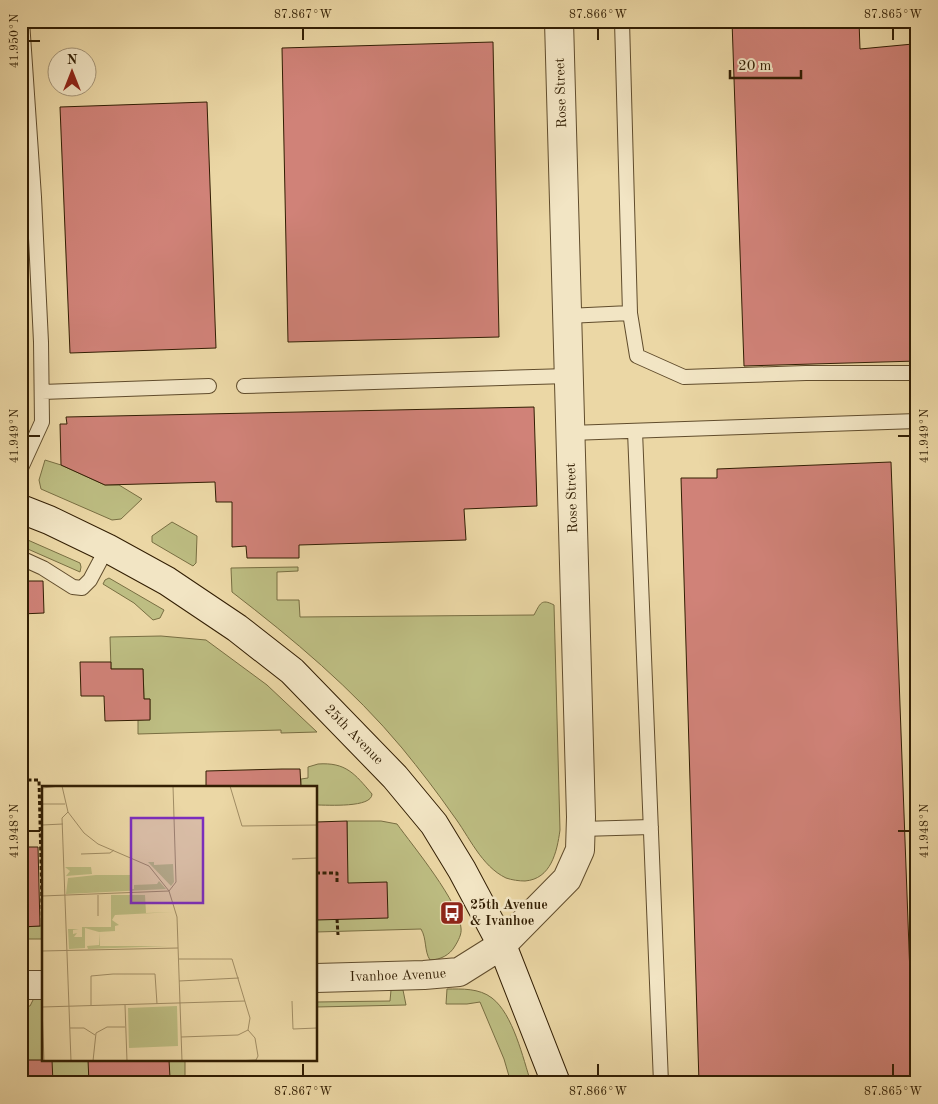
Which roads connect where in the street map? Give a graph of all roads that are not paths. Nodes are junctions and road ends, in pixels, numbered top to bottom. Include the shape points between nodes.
1 (22, 21) edge
2 (559, 21) edge
3 (622, 21) edge
4 (27, 197) edge
5 (630, 313) junction
6 (567, 316) junction
7 (917, 373) edge
8 (568, 376) junction
9 (209, 386) dead end
10 (244, 386) dead end
11 (42, 392) junction
12 (917, 422) edge
13 (635, 431) junction
14 (570, 433) junction
15 (26, 450) edge
16 (21, 468) edge
17 (21, 509) edge
18 (107, 548) junction
19 (21, 558) edge
20 (651, 827) junction
21 (581, 829) junction
22 (502, 945) junction
23 (318, 978) edge
24 (21, 985) edge
25 (42, 985) edge
26 (556, 1083) edge
27 (660, 1083) edge

1 - 4 lane
2 - 6 street, Rose Street
3 - 5 lane
4 - 11 lane
5 - 6 lane
5 - 7 lane via 637,356 684,377
6 - 8 street, Rose Street
8 - 10 lane
8 - 14 street, Rose Street
9 - 11 lane
11 - 15 lane via 42,422
12 - 13 lane
13 - 14 lane
13 - 20 lane
14 - 21 street, Rose Street
15 - 16 lane
17 - 18 street, 25th Avenue
18 - 19 lane via 90,580 82,588 73,587
18 - 22 street, 25th Avenue via 167,581 236,628 292,672 348,727 434,824
20 - 21 lane
20 - 27 lane
21 - 22 street, Rose Street via 580,850 567,879
22 - 23 street, Ivanhoe Avenue via 459,972
22 - 26 street, 25th Avenue
24 - 25 street

